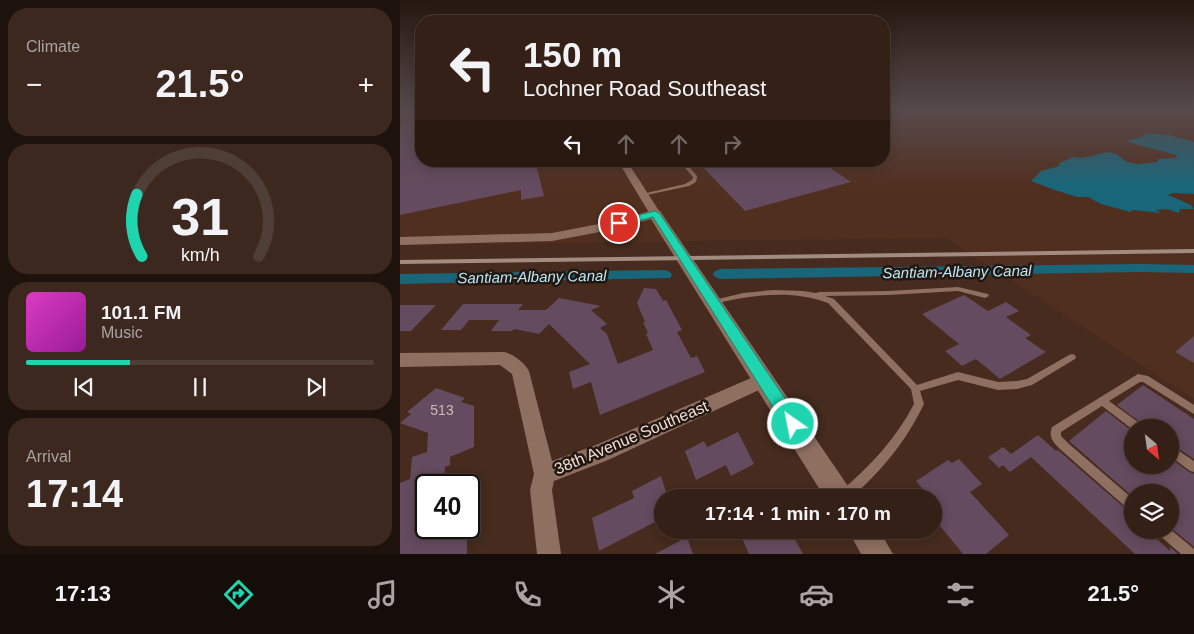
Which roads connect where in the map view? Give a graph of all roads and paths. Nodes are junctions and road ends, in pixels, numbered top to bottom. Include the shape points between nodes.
1 (627, 167) edge
2 (686, 167) edge
3 (644, 195) junction
4 (655, 214) junction
5 (400, 241) edge
6 (816, 294) junction
7 (985, 296) dead end
8 (714, 302) junction
9 (1072, 357) dead end
10 (400, 360) edge
11 (764, 380) junction
12 (915, 389) junction
13 (1102, 400) junction
14 (1194, 410) edge
15 (1128, 419) edge
16 (1179, 456) edge
17 (1194, 467) edge
18 (545, 474) junction
19 (835, 489) edge
20 (851, 489) edge
21 (1124, 498) edge
22 (868, 539) edge
23 (1172, 539) edge
24 (549, 554) edge
25 (878, 554) edge
26 (1190, 554) edge

1 - 3 street
2 - 3 lane via 695,177 694,181
3 - 4 street
4 - 5 street via 552,237
4 - 8 street
6 - 7 lane via 958,289
6 - 8 lane via 744,294
6 - 12 lane via 831,301
8 - 11 street
9 - 12 lane via 1029,382 1017,385 998,386 958,376
10 - 18 street, 38th Avenue Southeast via 504,358 520,370
11 - 18 street, 38th Avenue Southeast via 601,453
11 - 19 street
12 - 20 lane via 920,404 908,428 878,466
13 - 14 lane via 1138,378 1145,378
13 - 15 lane
13 - 21 lane via 1056,430 1056,438
16 - 17 lane
18 - 24 street via 541,490
22 - 25 street
23 - 26 lane

